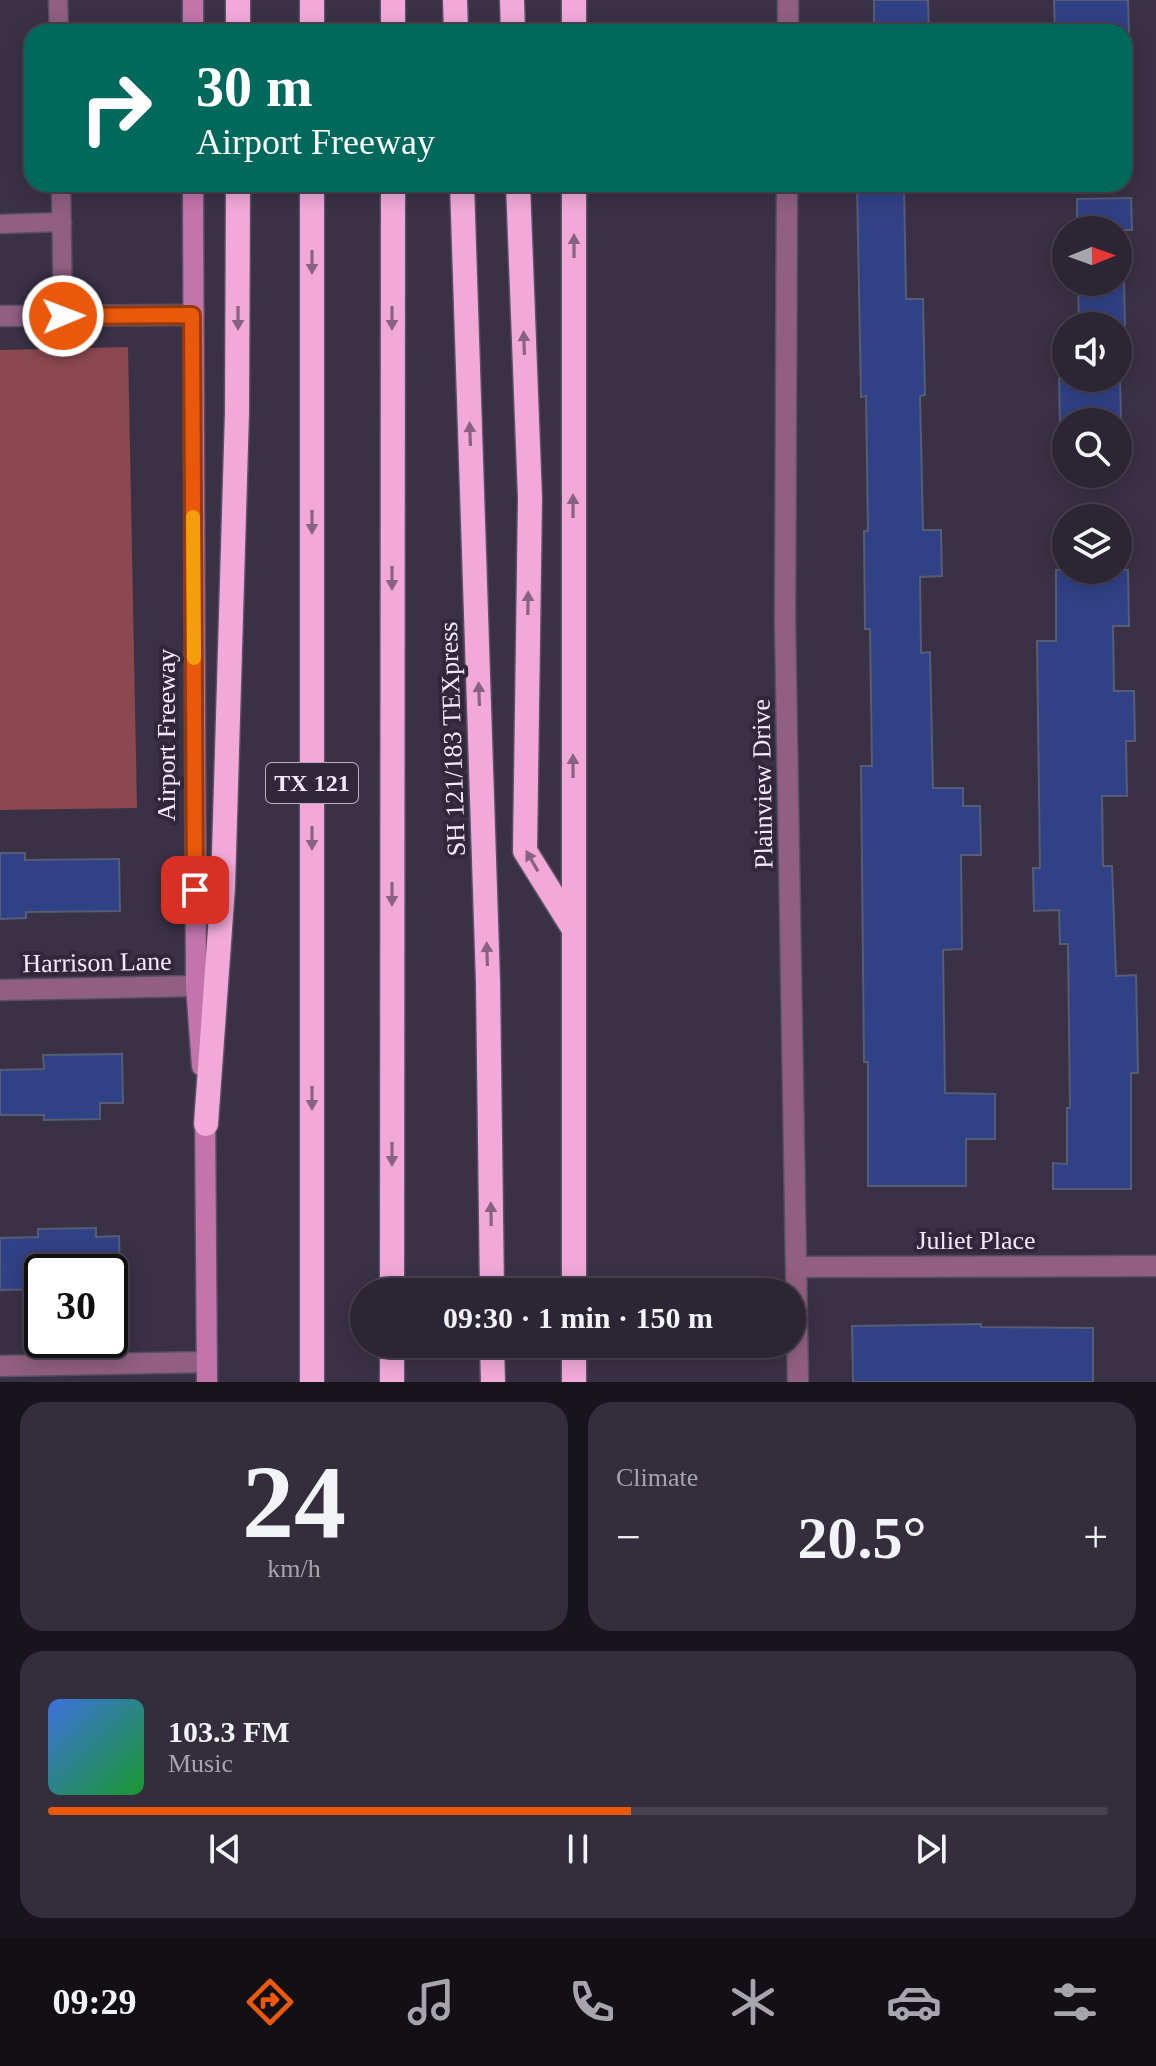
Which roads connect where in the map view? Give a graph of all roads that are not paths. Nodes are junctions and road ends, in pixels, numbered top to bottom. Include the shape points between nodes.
1 (58, 0) edge
2 (193, 0) edge
3 (238, 0) edge
4 (312, 0) edge
5 (393, 0) edge
6 (455, 0) edge
7 (512, 0) edge
8 (574, 0) edge
9 (788, 0) edge
10 (59, 24) edge
11 (193, 24) edge
12 (238, 24) edge
13 (312, 24) edge
14 (393, 24) edge
15 (456, 24) edge
16 (513, 24) edge
17 (574, 24) edge
18 (788, 24) edge
19 (61, 192) edge
20 (193, 192) edge
21 (238, 192) edge
22 (312, 192) edge
23 (393, 192) edge
24 (462, 192) edge
25 (518, 192) edge
26 (574, 192) edge
27 (787, 192) edge
28 (62, 222) junction
29 (0, 224) edge
30 (192, 315) junction
31 (0, 316) edge
32 (63, 316) junction
33 (573, 928) junction
34 (196, 986) junction
35 (0, 990) edge
36 (206, 1124) junction
37 (1156, 1266) edge
38 (797, 1267) junction
39 (392, 1278) edge
40 (492, 1278) edge
41 (574, 1278) edge
42 (392, 1358) edge
43 (492, 1358) edge
44 (574, 1358) edge
45 (0, 1366) edge
46 (207, 1372) edge
47 (312, 1382) edge
48 (392, 1382) edge
49 (493, 1382) edge
50 (574, 1382) edge
51 (798, 1382) edge

1 - 10 lane
2 - 11 main road
3 - 12 highway
4 - 13 highway
5 - 14 highway
6 - 15 highway
7 - 16 highway
8 - 17 highway
9 - 18 street
19 - 28 lane
20 - 30 main road, Airport Freeway
21 -> 36 highway via 223,871
22 -> 47 highway, TX 121
23 -> 39 highway
40 -> 24 highway, SH 121/183 TEXpress via 488,982
33 -> 25 highway via 525,851 530,498
33 -> 26 highway
27 - 38 street, Plainview Drive via 785,621
28 - 29 lane
28 - 32 lane
30 - 32 street
30 - 34 main road, Airport Freeway
31 - 32 street
33 - 41 highway
34 - 35 street, Harrison Lane
34 - 36 main road, Airport Freeway
36 - 46 main road, Airport Freeway
37 - 38 street, Juliet Place
38 - 51 street, Plainview Drive
42 - 48 highway
43 - 49 highway
44 - 50 highway
45 - 46 street

